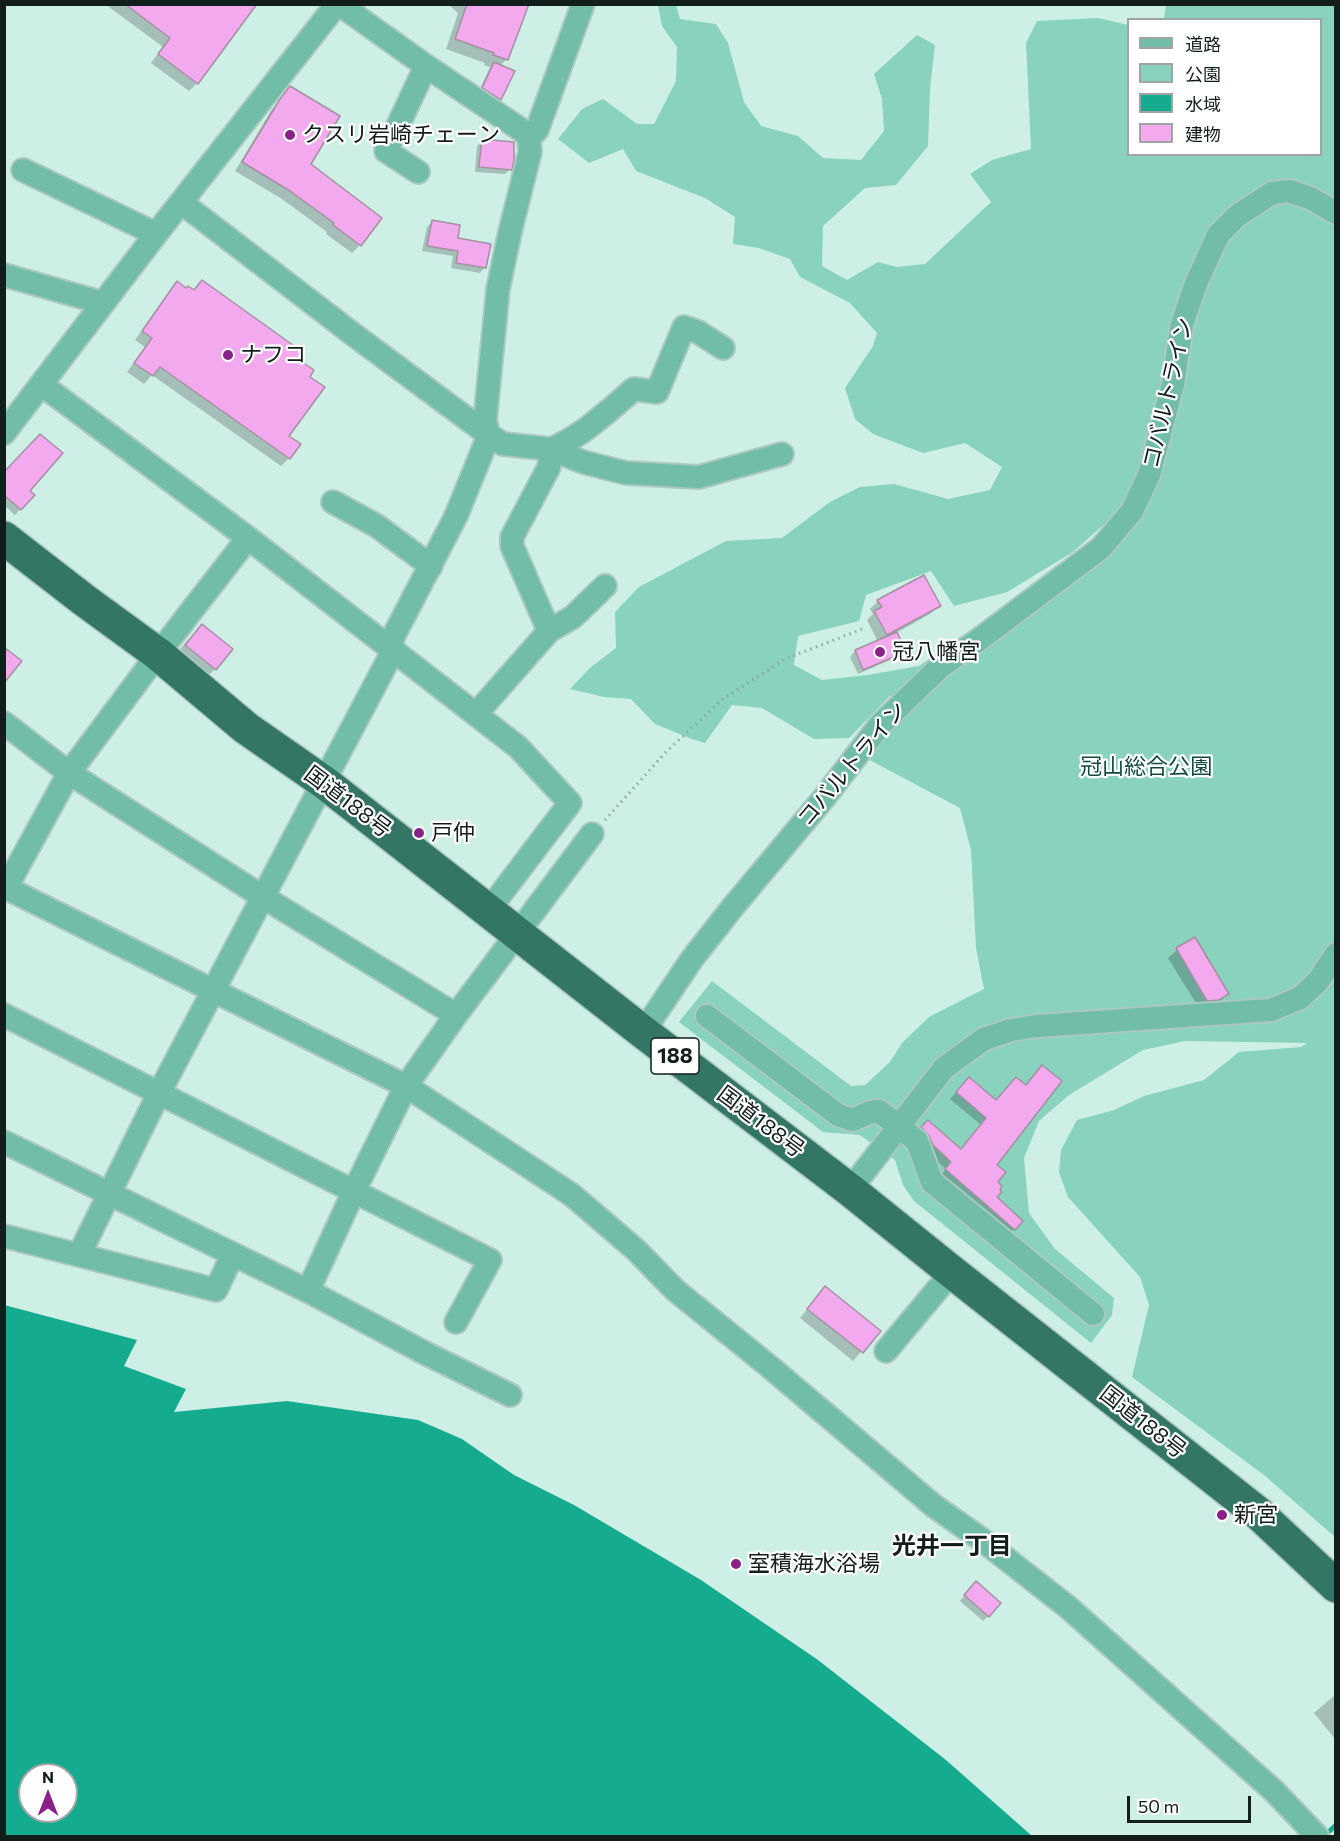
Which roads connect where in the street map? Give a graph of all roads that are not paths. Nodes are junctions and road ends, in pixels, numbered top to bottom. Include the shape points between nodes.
1 (338, 4) edge
2 (583, 4) edge
3 (426, 66) junction
4 (529, 138) junction
5 (23, 170) dead end
6 (418, 172) dead end
7 (182, 202) junction
8 (1335, 213) edge
9 (156, 234) junction
10 (4, 275) edge
11 (103, 303) junction
12 (723, 348) dead end
13 (42, 385) junction
14 (4, 433) edge
15 (489, 435) junction
16 (551, 449) junction
17 (782, 454) dead end
18 (333, 502) dead end
19 (4, 538) edge
20 (248, 538) junction
21 (431, 566) junction
22 (605, 586) dead end
23 (549, 631) junction
24 (393, 651) junction
25 (158, 654) junction
26 (476, 714) junction
27 (4, 723) edge
28 (69, 773) junction
29 (325, 783) junction
30 (592, 834) road end
31 (5, 887) edge
32 (263, 897) junction
33 (488, 911) junction
34 (517, 933) junction
35 (1335, 954) edge
36 (213, 990) junction
37 (4, 1015) edge
38 (456, 1015) junction
39 (707, 1016) dead end
40 (643, 1032) junction
41 (406, 1086) junction
42 (159, 1093) junction
43 (897, 1127) junction
44 (4, 1142) edge
45 (850, 1190) junction
46 (354, 1191) junction
47 (109, 1193) junction
48 (4, 1236) edge
49 (233, 1254) junction
50 (79, 1255) junction
51 (952, 1272) junction
52 (308, 1291) junction
53 (1093, 1314) dead end
54 (456, 1322) dead end
55 (886, 1351) dead end
56 (510, 1395) dead end
57 (1335, 1586) edge
58 (1317, 1836) edge

1 - 3 street
1 - 7 street
2 - 4 street via 537,130
3 - 4 street
3 - 6 street via 386,151
4 - 15 street via 530,152 498,289 485,421
5 - 9 street
7 - 9 street
7 - 15 street
8 - 40 street, コバルトライン via 1289,191 1272,193 1237,216 1218,235 1182,324 1173,384 1149,475 1132,511 1101,548 940,667 880,725 732,908
9 - 11 street
10 - 11 street
11 - 13 street
12 - 16 street via 684,327 657,392 634,389 595,423
13 - 14 street
13 - 20 street
15 - 16 street via 503,444
15 - 21 street
16 - 17 street via 626,473 699,477
16 - 23 street via 549,467 512,537 512,546
18 - 21 street via 377,526
19 - 25 highway, 国道188号 / 188
20 - 24 street
20 - 25 street
21 - 24 street via 392,639
22 - 23 street via 573,617
23 - 26 street
24 - 26 street
24 - 29 street
25 - 28 street
25 - 29 highway, 国道188号 / 188 via 246,728
26 - 33 street via 518,747 570,803
27 - 28 street
28 - 31 street
28 - 32 street
29 - 32 street
29 - 33 highway, 国道188号 / 188
30 - 34 street
31 - 36 street
32 - 36 street
32 - 38 street
33 - 34 highway, 国道188号 / 188
34 - 38 street
34 - 40 highway, 国道188号 / 188
35 - 43 street via 1318,981 1300,999 1271,1010 1037,1026 984,1040 944,1068
36 - 41 street
36 - 42 street
37 - 42 street
38 - 41 street
39 - 43 street via 838,1115 852,1120 879,1111
40 - 45 highway, 国道188号 / 188
41 - 46 street
41 - 58 street via 572,1195 675,1290 917,1491 1069,1608 1274,1791
42 - 46 street
42 - 47 street
43 - 45 street
43 - 53 street via 917,1141 932,1182
44 - 47 street
45 - 51 highway, 国道188号 / 188
46 - 52 street
46 - 54 street via 490,1260
47 - 49 street
47 - 50 street
48 - 50 street
49 - 50 street via 216,1290
49 - 52 street
51 - 55 street
51 - 57 highway, 国道188号 / 188 via 1258,1513
52 - 56 street

